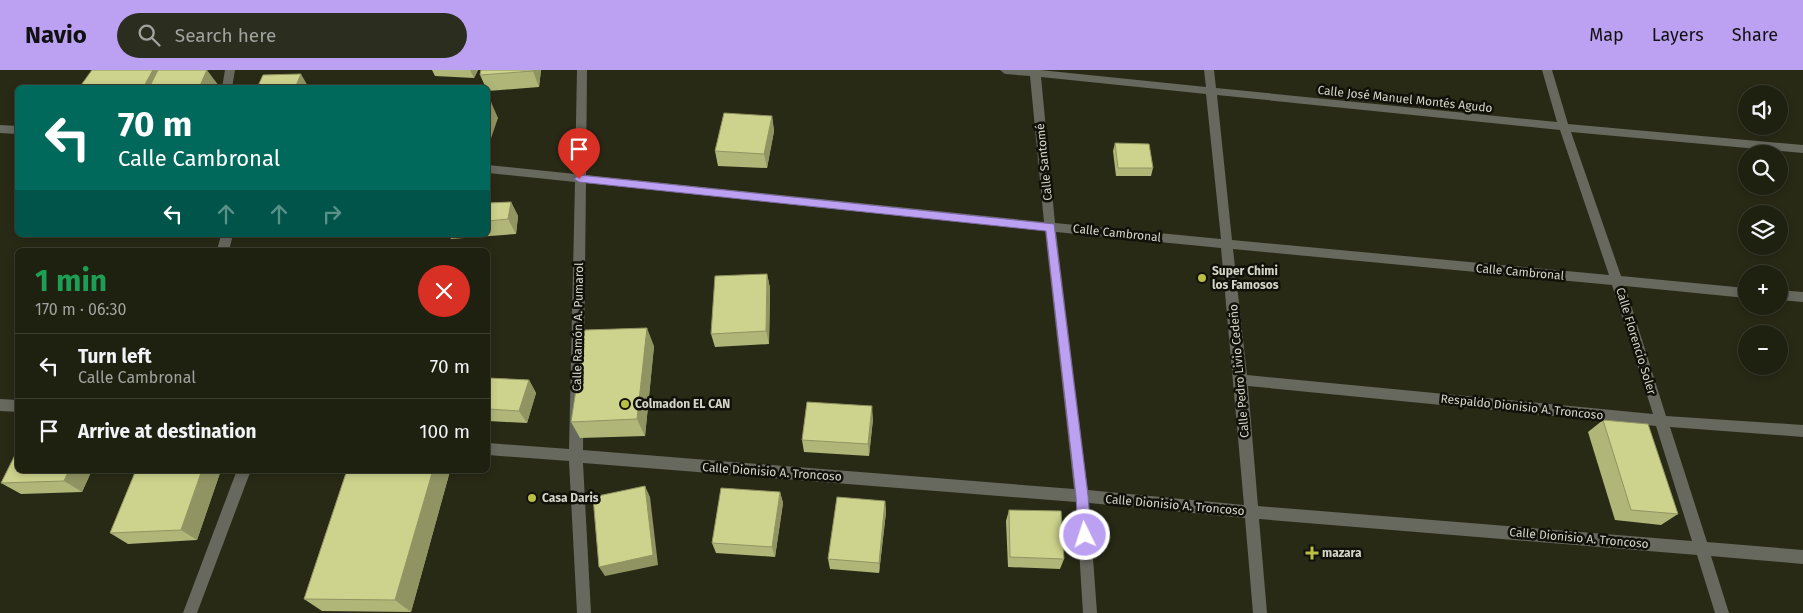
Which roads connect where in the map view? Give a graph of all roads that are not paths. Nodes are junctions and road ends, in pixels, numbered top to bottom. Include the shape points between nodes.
1 (230, 70) edge
2 (582, 70) edge
3 (1005, 70) edge
4 (1209, 70) edge
5 (1548, 70) edge
6 (1036, 71) edge
7 (228, 85) edge
8 (1210, 92) junction
9 (1564, 127) junction
10 (0, 129) edge
11 (15, 130) edge
12 (1803, 149) edge
13 (490, 169) edge
14 (579, 179) junction
15 (1050, 227) junction
16 (1226, 244) junction
17 (1617, 281) junction
18 (1738, 291) edge
19 (1788, 296) edge
20 (1803, 298) edge
21 (1241, 380) junction
22 (0, 405) edge
23 (15, 406) edge
24 (1660, 421) junction
25 (1803, 431) edge
26 (490, 449) edge
27 (576, 457) junction
28 (243, 473) edge
29 (1082, 496) junction
30 (1250, 512) junction
31 (1702, 548) junction
32 (1803, 557) edge
33 (190, 613) edge
34 (584, 613) edge
35 (1090, 613) edge
36 (1260, 613) edge
37 (1722, 613) edge

1 - 7 street
2 - 14 street, Calle Ramón A. Pumarol
3 - 6 street, Calle José Manuel Montés Agudo
4 - 8 street, Calle Pedro Livio Cedeño
5 - 9 street, Calle Florencio Soler
6 - 8 street, Calle José Manuel Montés Agudo
6 - 15 street, Calle Santomé
8 - 9 street, Calle José Manuel Montés Agudo
8 - 16 street, Calle Pedro Livio Cedeño
9 - 12 street, Calle José Manuel Montés Agudo
9 - 17 street, Calle Florencio Soler
10 - 11 street
13 - 14 street, Calle Cambronal
14 - 15 street, Calle Cambronal
14 - 27 street, Calle Ramón A. Pumarol
15 - 16 street, Calle Cambronal
15 - 29 street, Calle Santomé
16 - 17 street, Calle Cambronal
16 - 21 street, Calle Pedro Livio Cedeño
17 - 18 street, Calle Cambronal
17 - 24 street, Calle Florencio Soler
19 - 20 street
21 - 24 street, Respaldo Dionisio A. Troncoso
21 - 30 street, Calle Pedro Livio Cedeño
22 - 23 street
24 - 25 street, Respaldo Dionisio A. Troncoso
24 - 31 street, Calle Florencio Soler
26 - 27 street, Calle Dionisio A. Troncoso
27 - 29 street, Calle Dionisio A. Troncoso
27 - 34 street, Calle Ramón A. Pumarol
28 - 33 street
29 - 30 street, Calle Dionisio A. Troncoso
29 - 35 street, Calle Santomé
30 - 31 street, Calle Dionisio A. Troncoso
30 - 36 street, Calle Pedro Livio Cedeño
31 - 32 street, Calle Dionisio A. Troncoso
31 - 37 street, Calle Florencio Soler

